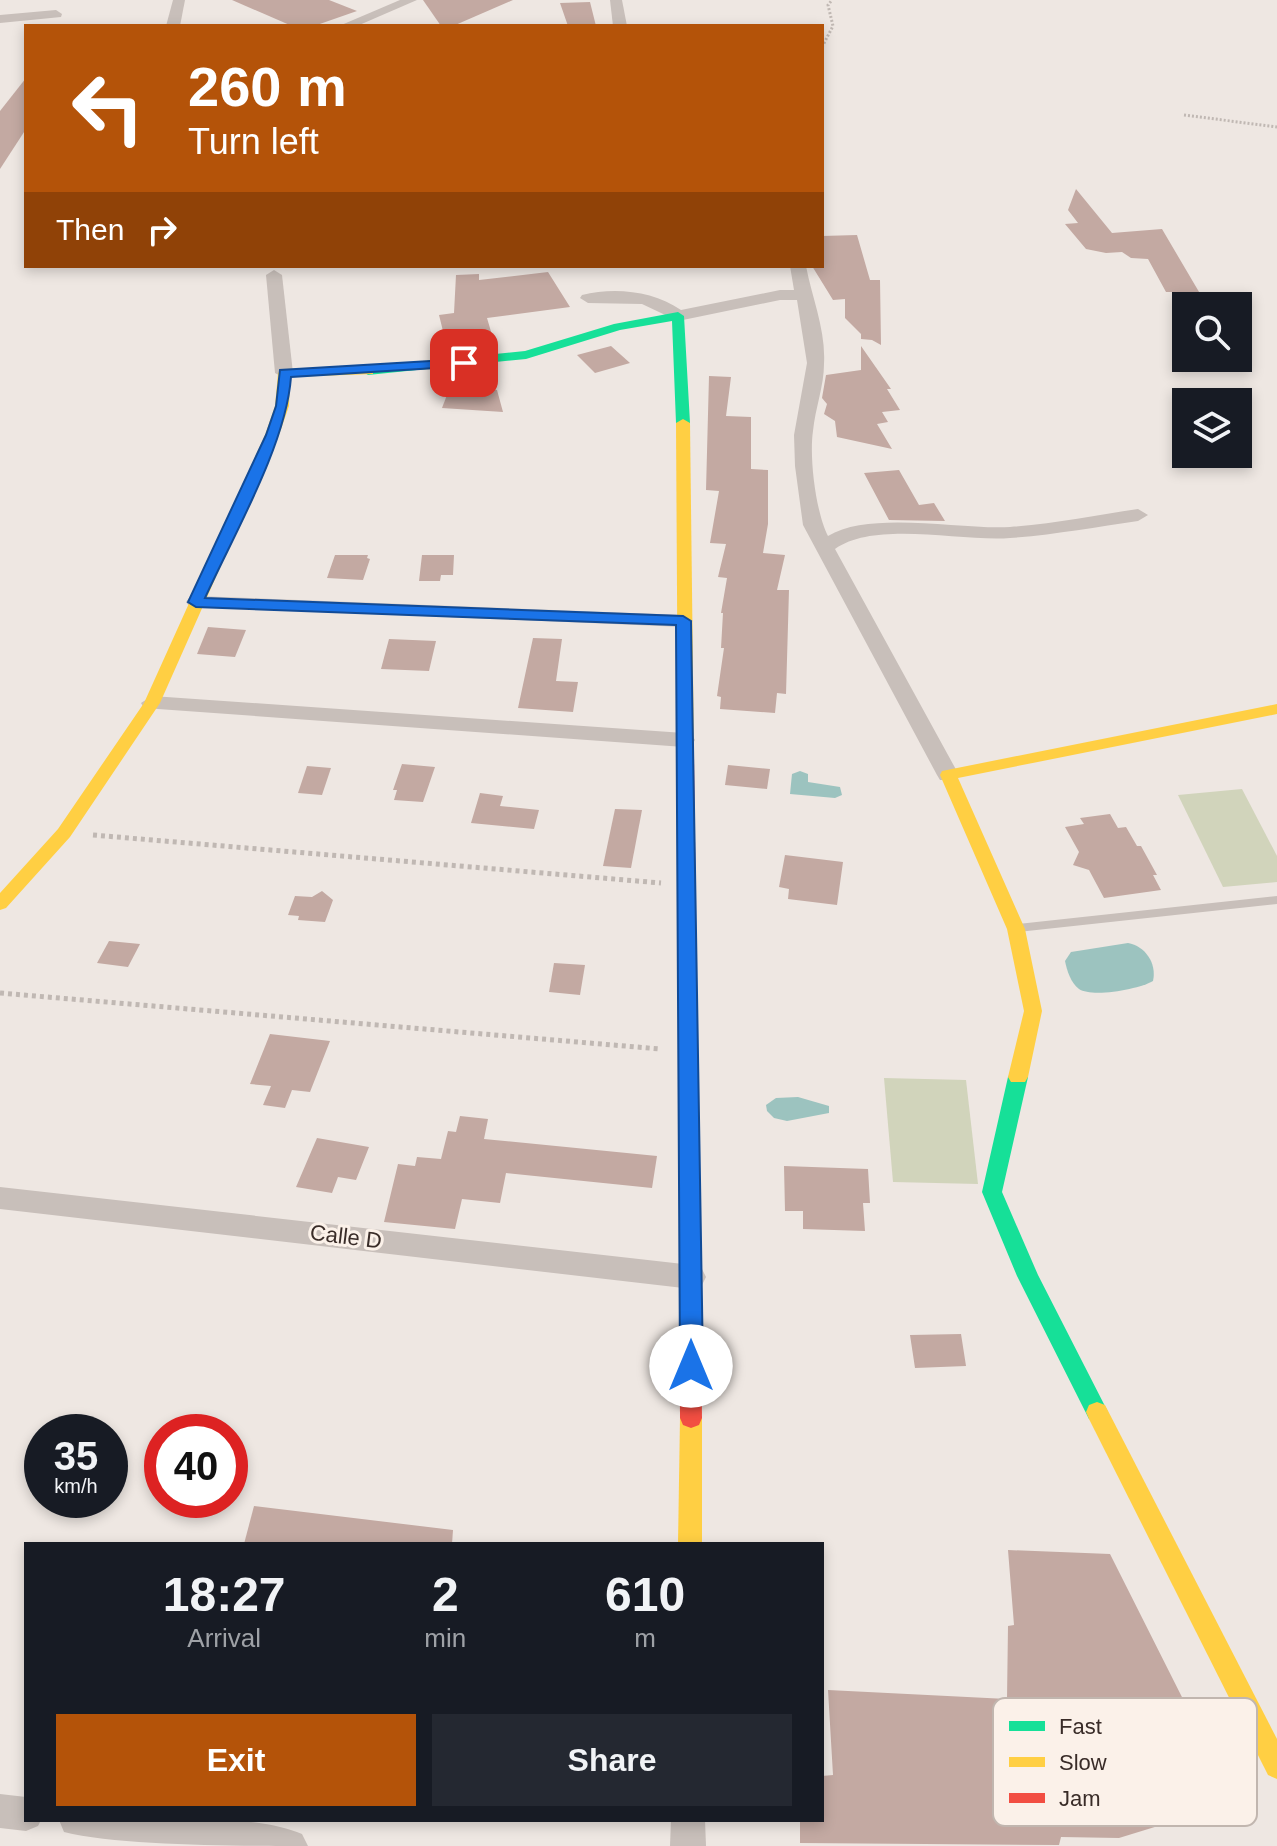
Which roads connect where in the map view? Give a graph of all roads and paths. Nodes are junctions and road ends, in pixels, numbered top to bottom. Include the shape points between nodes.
1 (179, 0) edge
2 (411, 0) edge
3 (616, 0) edge
4 (832, 0) edge
5 (56, 14) dead end
6 (0, 19) edge
7 (173, 24) edge
8 (351, 24) edge
9 (620, 24) edge
10 (824, 43) edge
11 (1184, 115) dead end
12 (1277, 127) edge
13 (798, 268) edge
14 (274, 275) dead end
15 (803, 295) junction
16 (588, 298) dead end
17 (678, 316) junction
18 (284, 373) junction
19 (1138, 515) dead end
20 (825, 547) junction
21 (196, 602) junction
22 (683, 621) junction
23 (152, 703) junction
24 (1277, 709) edge
25 (684, 740) junction
26 (948, 775) junction
27 (64, 833) junction
28 (686, 885) junction
29 (1277, 900) edge
30 (0, 904) edge
31 (1016, 929) junction
32 (0, 993) edge
33 (689, 1052) junction
34 (0, 1198) edge
35 (692, 1277) junction
36 (690, 1542) edge
37 (1242, 1698) edge
38 (1257, 1727) edge
39 (1277, 1766) edge
40 (0, 1811) edge
41 (24, 1814) edge
42 (92, 1822) edge
43 (688, 1822) edge
44 (290, 1846) edge
45 (688, 1846) edge

1 - 7 street
2 - 8 street
3 - 9 street
4 - 10 path via 828,5 833,26
5 - 6 street
11 - 12 path
13 - 15 street
14 - 18 street
15 - 17 street
15 - 20 street via 816,363 803,435 804,466 813,525
16 - 17 street via 637,296
17 - 18 street via 618,327 526,355 392,370
17 - 22 street
18 - 21 street via 282,406 272,435
19 - 20 street via 1008,533 940,528 854,532
20 - 26 street
21 - 22 street
21 - 23 street
22 - 25 street
23 - 25 street
23 - 27 street
24 - 26 street
25 - 28 street
26 - 31 street
27 - 28 path
27 - 30 street
28 - 33 street
29 - 31 lane
31 - 37 street via 1033,1011 992,1192 1028,1276
32 - 33 path
33 - 35 street
34 - 35 street, Calle D
35 - 36 street
38 - 39 street
40 - 41 street
42 - 44 street
43 - 45 street

